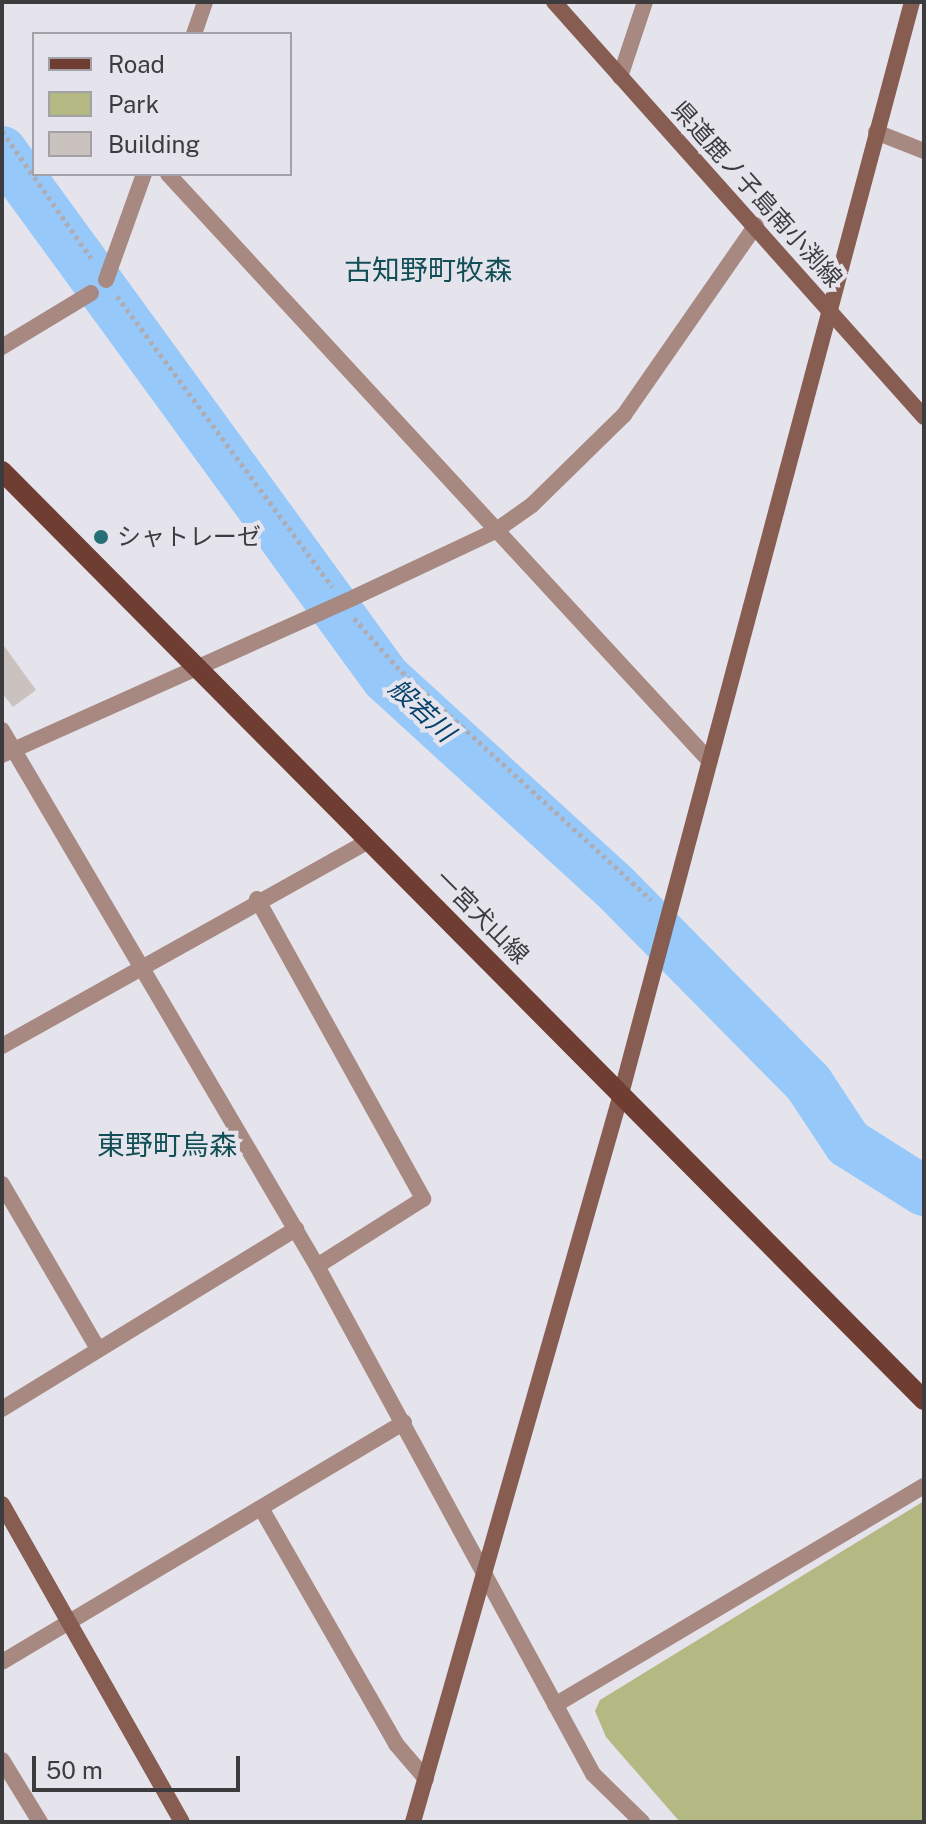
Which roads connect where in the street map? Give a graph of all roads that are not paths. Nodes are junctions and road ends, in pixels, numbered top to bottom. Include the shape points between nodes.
1 (205, 2) edge
2 (554, 2) edge
3 (645, 2) edge
4 (912, 2) edge
5 (195, 32) edge
6 (620, 77) junction
7 (876, 132) junction
8 (924, 151) edge
9 (143, 176) edge
10 (170, 176) edge
11 (756, 225) junction
12 (106, 280) road end
13 (91, 293) dead end
14 (829, 311) junction
15 (2, 347) edge
16 (924, 417) edge
17 (2, 471) edge
18 (495, 531) junction
19 (198, 669) junction
20 (2, 730) edge
21 (8, 752) edge
22 (706, 757) junction
23 (369, 841) junction
24 (257, 899) junction
25 (142, 966) junction
26 (2, 1046) edge
27 (621, 1094) junction
28 (2, 1184) edge
29 (296, 1229) junction
30 (317, 1266) junction
31 (98, 1349) junction
32 (924, 1400) edge
33 (2, 1409) edge
34 (404, 1422) junction
35 (924, 1486) edge
36 (2, 1504) edge
37 (261, 1508) junction
38 (485, 1568) junction
39 (72, 1621) junction
40 (2, 1662) edge
41 (555, 1705) junction
42 (2, 1760) edge
43 (426, 1779) junction
44 (40, 1822) edge
45 (182, 1822) edge
46 (413, 1822) edge
47 (642, 1822) edge

1 - 5 street
2 - 6 street, 県道鹿ノ子島南小渕線
3 - 6 street
4 - 7 street
6 - 11 street, 県道鹿ノ子島南小渕線
7 - 8 street
7 - 14 street
9 - 12 street
10 - 18 street
11 - 14 street, 県道鹿ノ子島南小渕線
11 - 18 street via 624,415 532,505
13 - 15 street
14 - 16 street, 県道鹿ノ子島南小渕線
14 - 22 street
17 - 19 main road, 一宮犬山線
18 - 19 street
18 - 22 street
19 - 21 street
19 - 23 main road, 一宮犬山線
20 - 21 street
21 - 25 street
22 - 27 street
23 - 24 street
23 - 27 main road, 一宮犬山線
24 - 25 street
24 - 30 street via 423,1199
25 - 26 street
25 - 29 street
27 - 32 main road, 一宮犬山線
27 - 38 street
28 - 31 street
29 - 30 street
29 - 31 street
30 - 34 street
31 - 33 street
34 - 37 street
34 - 38 street
35 - 41 street
36 - 39 street
37 - 39 street
37 - 43 street via 396,1744
38 - 41 street
38 - 43 street
39 - 40 street
39 - 45 street
41 - 47 street via 593,1774
42 - 44 street
43 - 46 street

